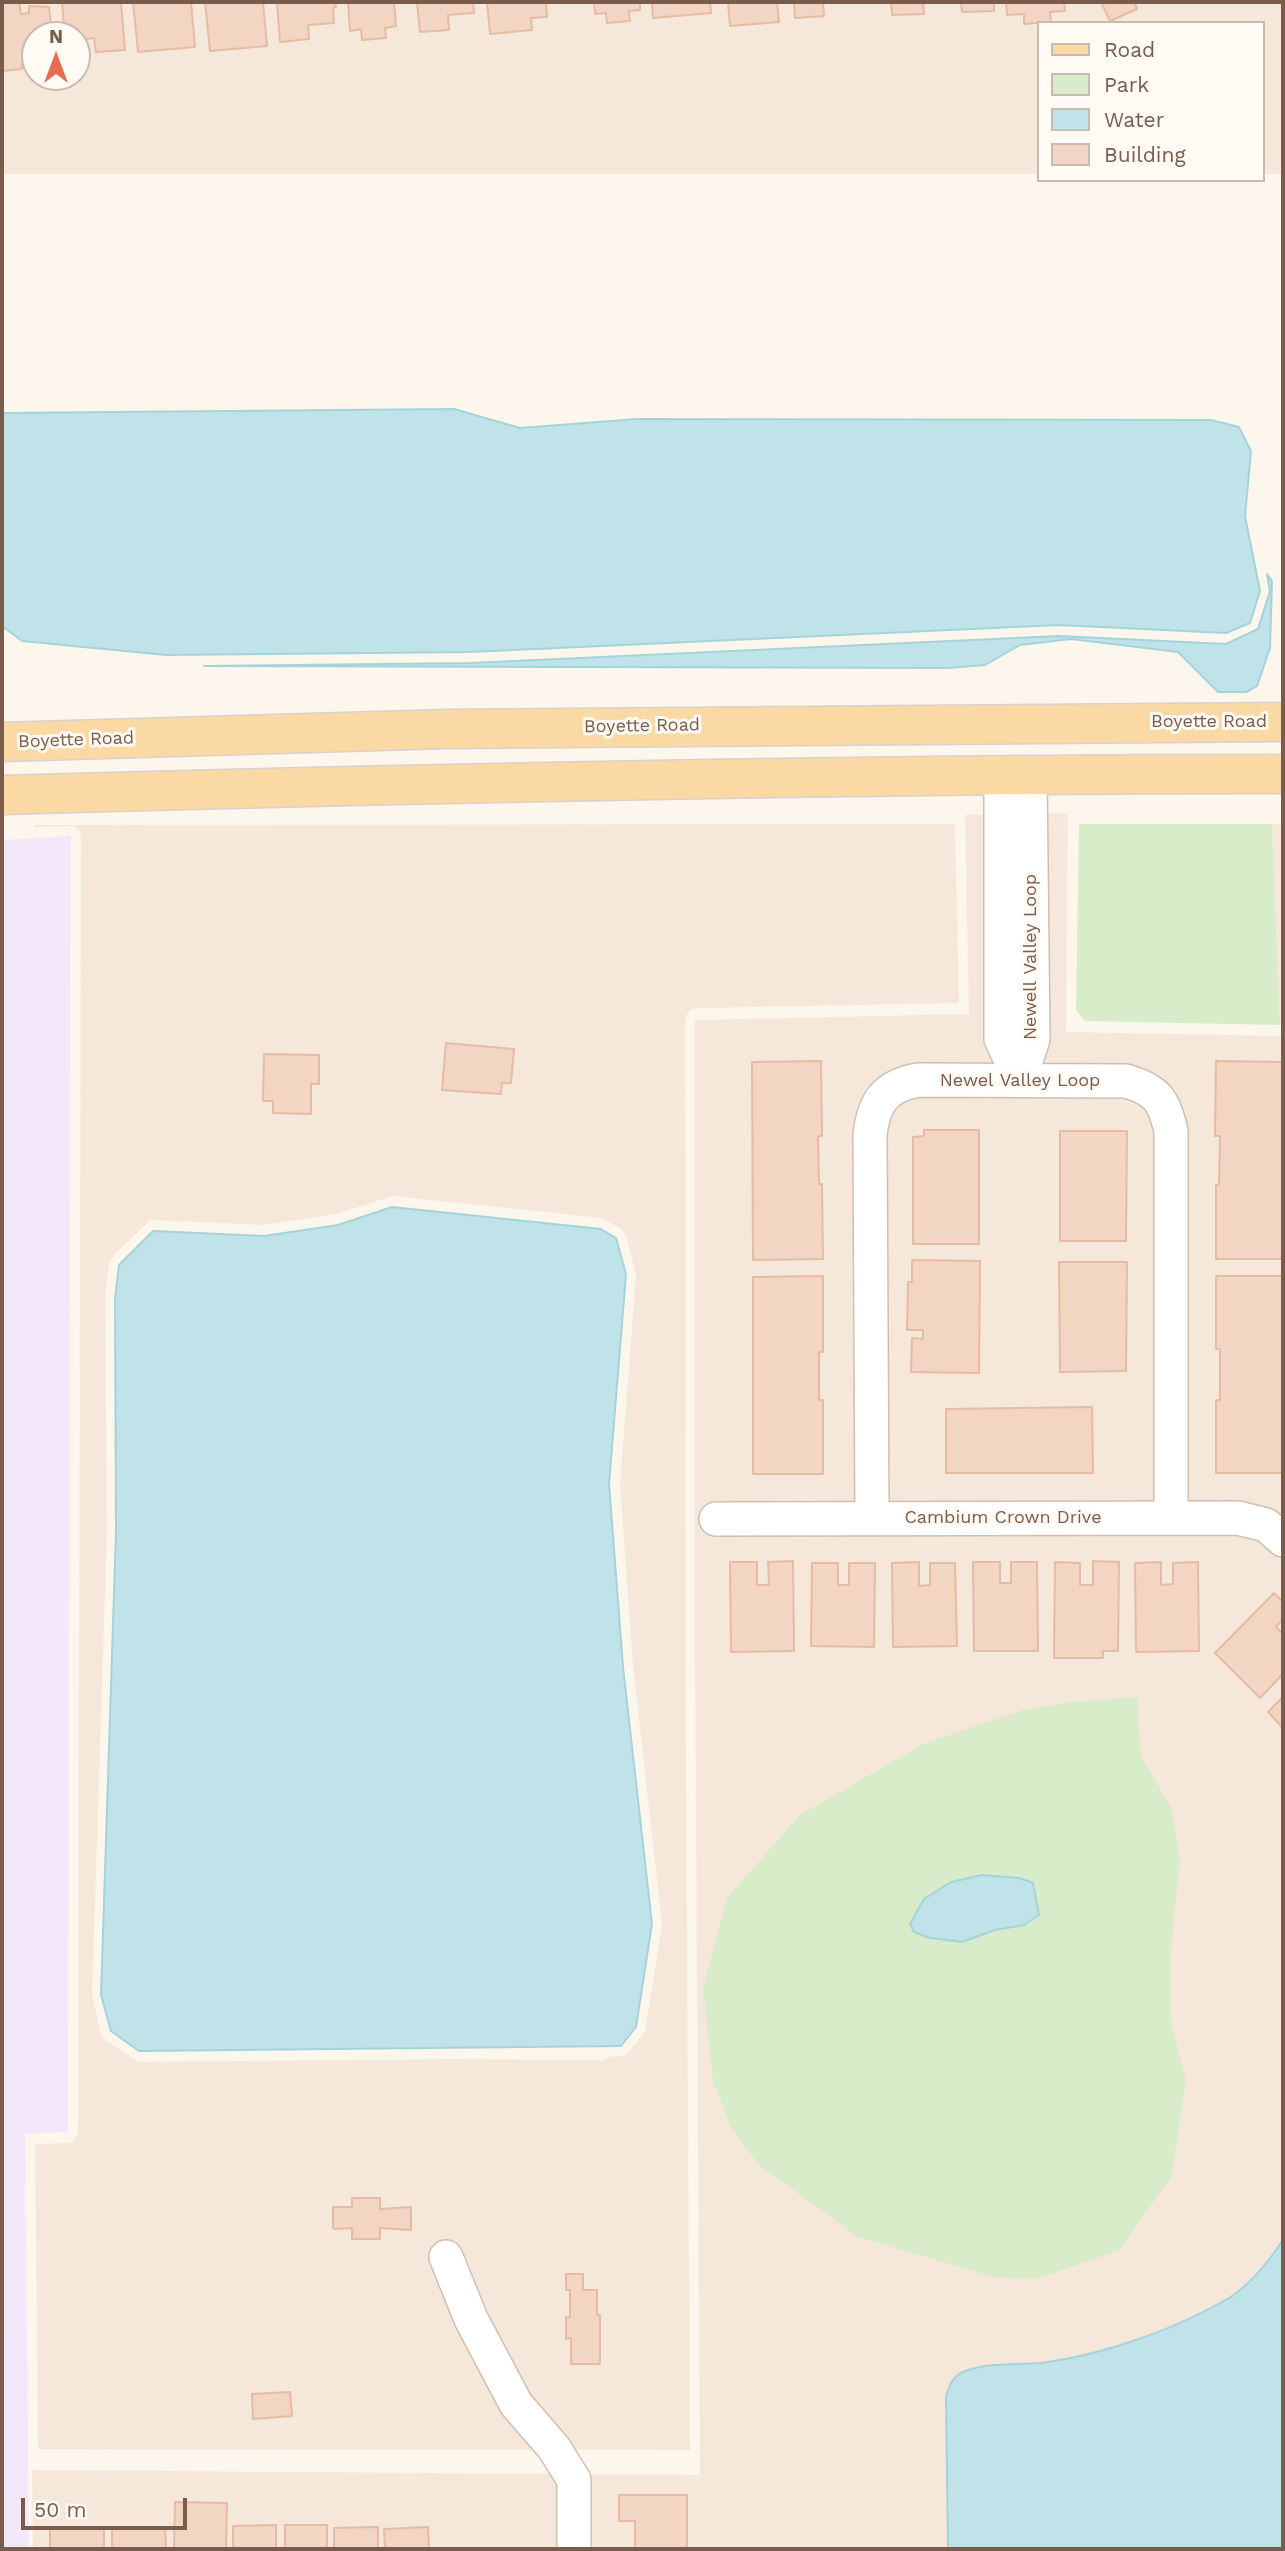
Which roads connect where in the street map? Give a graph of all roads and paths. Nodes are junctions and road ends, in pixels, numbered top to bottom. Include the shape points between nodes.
1 (1283, 722) edge
2 (447, 729) junction
3 (2, 742) edge
4 (1283, 745) edge
5 (2, 769) edge
6 (1013, 774) junction
7 (1283, 774) edge
8 (2, 795) edge
9 (1020, 1080) junction
10 (872, 1518) junction
11 (1171, 1518) junction
12 (716, 1519) dead end
13 (1283, 1540) edge
14 (446, 2257) dead end
15 (574, 2549) edge

1 - 2 main road, Boyette Road
2 - 3 main road, Boyette Road
2 - 5 main road via 385,757 359,760
4 - 6 main road via 1080,749 1035,760
6 - 7 main road
6 - 8 main road
6 - 9 street, Newell Valley Loop via 1033,1039
9 - 10 street, Newel Valley Loop via 904,1083 890,1090 872,1117
9 - 11 street, Newel Valley Loop via 1126,1081 1144,1086 1167,1112 1171,1131
10 - 11 street, Cambium Crown Drive
10 - 12 street, Cambium Crown Drive
11 - 13 street, Cambium Crown Drive via 1254,1521
14 - 15 street via 471,2319 516,2404 554,2448 574,2480

